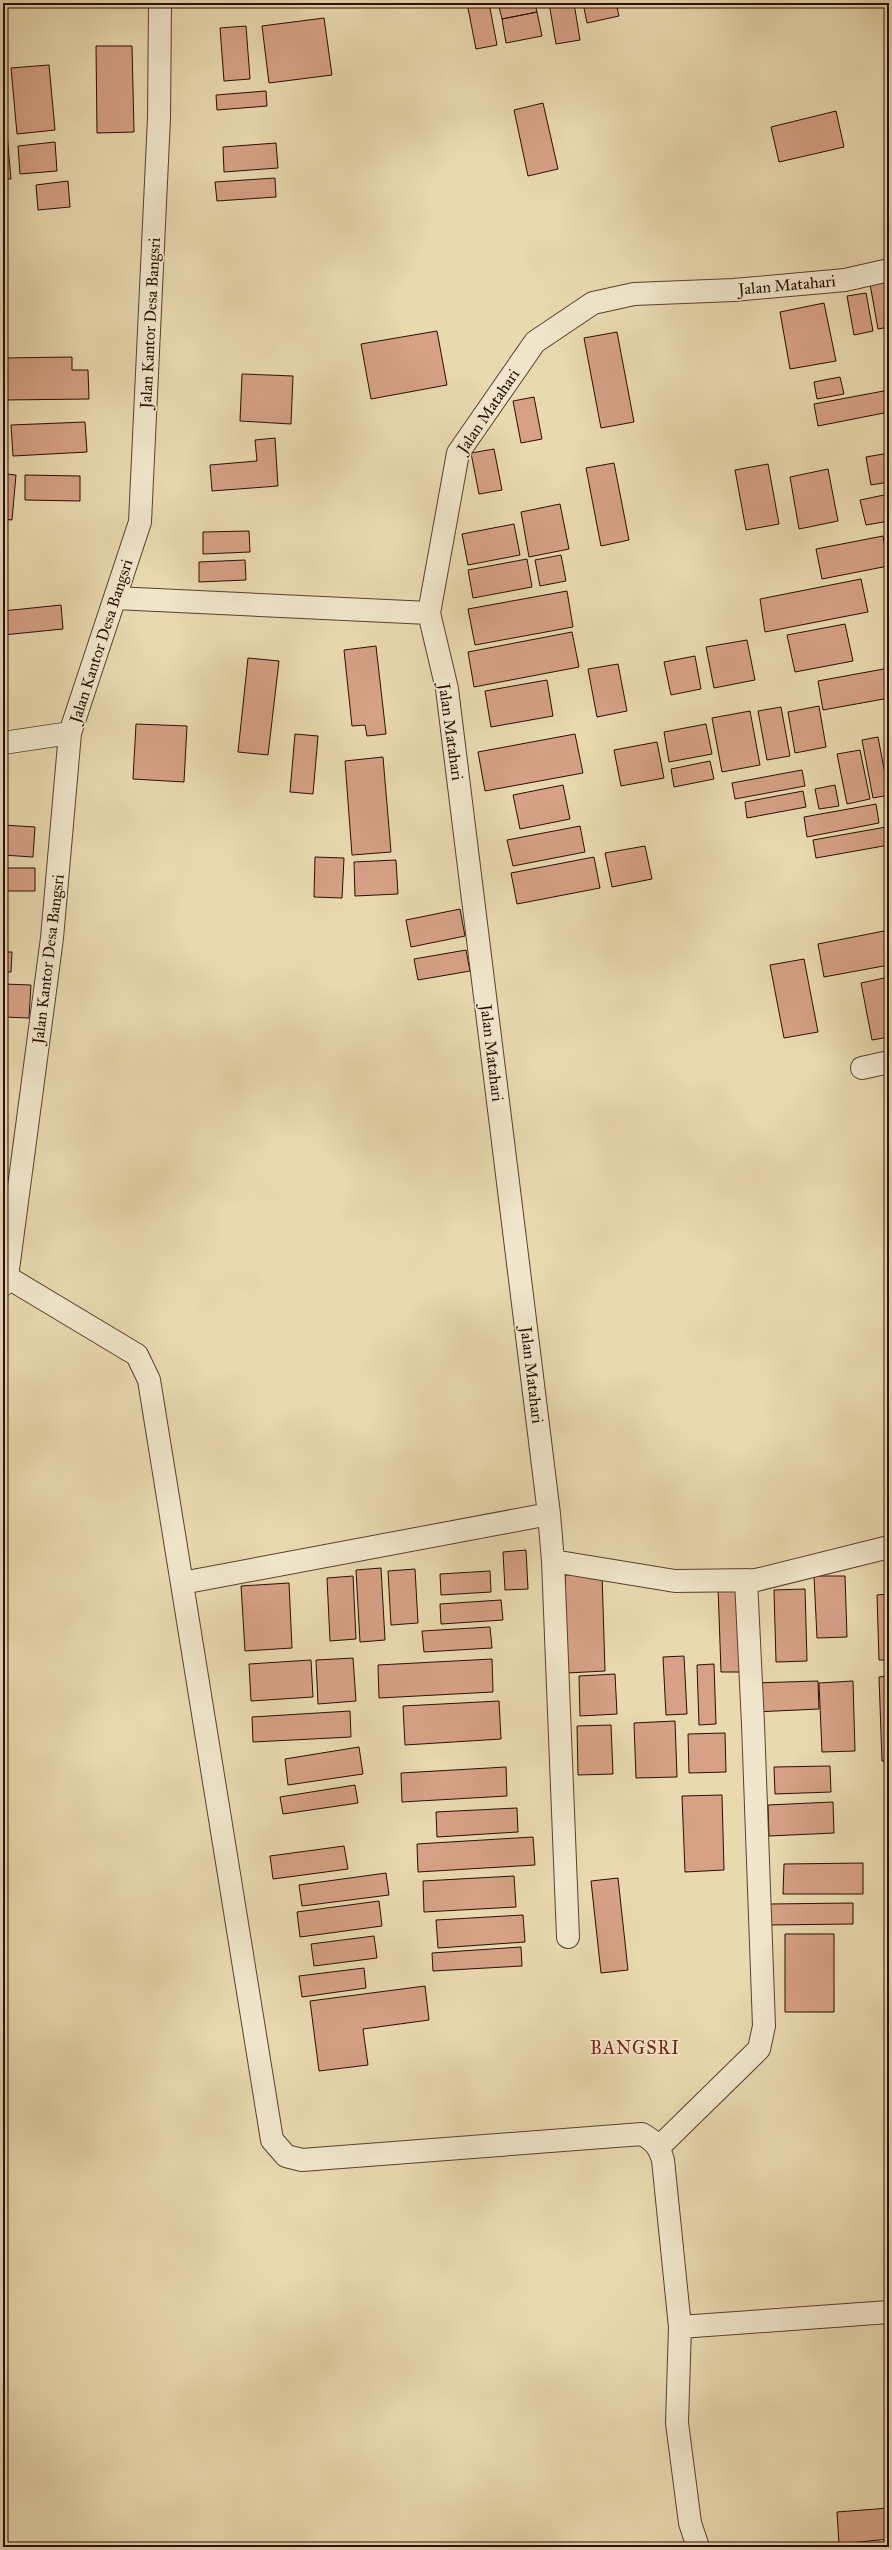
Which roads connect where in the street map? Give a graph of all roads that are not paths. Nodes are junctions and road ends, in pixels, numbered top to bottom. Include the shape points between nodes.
1 (160, 3) edge
2 (889, 270) edge
3 (115, 598) junction
4 (429, 613) junction
5 (70, 733) junction
6 (3, 743) edge
7 (889, 1062) edge
8 (862, 1068) dead end
9 (5, 1281) edge
10 (549, 1514) junction
11 (889, 1547) edge
12 (553, 1561) junction
13 (746, 1580) junction
14 (182, 1583) junction
15 (568, 1937) dead end
16 (659, 2147) junction
17 (889, 2312) edge
18 (680, 2327) junction
19 (698, 2547) edge

1 - 3 street, Jalan Kantor Desa Bangsri via 159,118 140,522
2 - 4 street, Jalan Matahari via 845,280 734,290 634,294 593,303 535,342 458,453
3 - 4 street
3 - 5 street, Jalan Kantor Desa Bangsri
4 - 10 street, Jalan Matahari via 447,690
5 - 6 street
5 - 9 street, Jalan Kantor Desa Bangsri via 52,938
7 - 8 street
9 - 14 street via 137,1355 149,1380
10 - 12 street, Jalan Matahari
10 - 14 street
11 - 13 street via 756,1580
12 - 13 street via 675,1581
12 - 15 street, Jalan Matahari
13 - 16 street via 764,2026 759,2049
14 - 16 street via 272,2140 286,2156 302,2160 642,2134
16 - 18 street via 663,2160
17 - 18 street
18 - 19 street via 677,2423 690,2523

